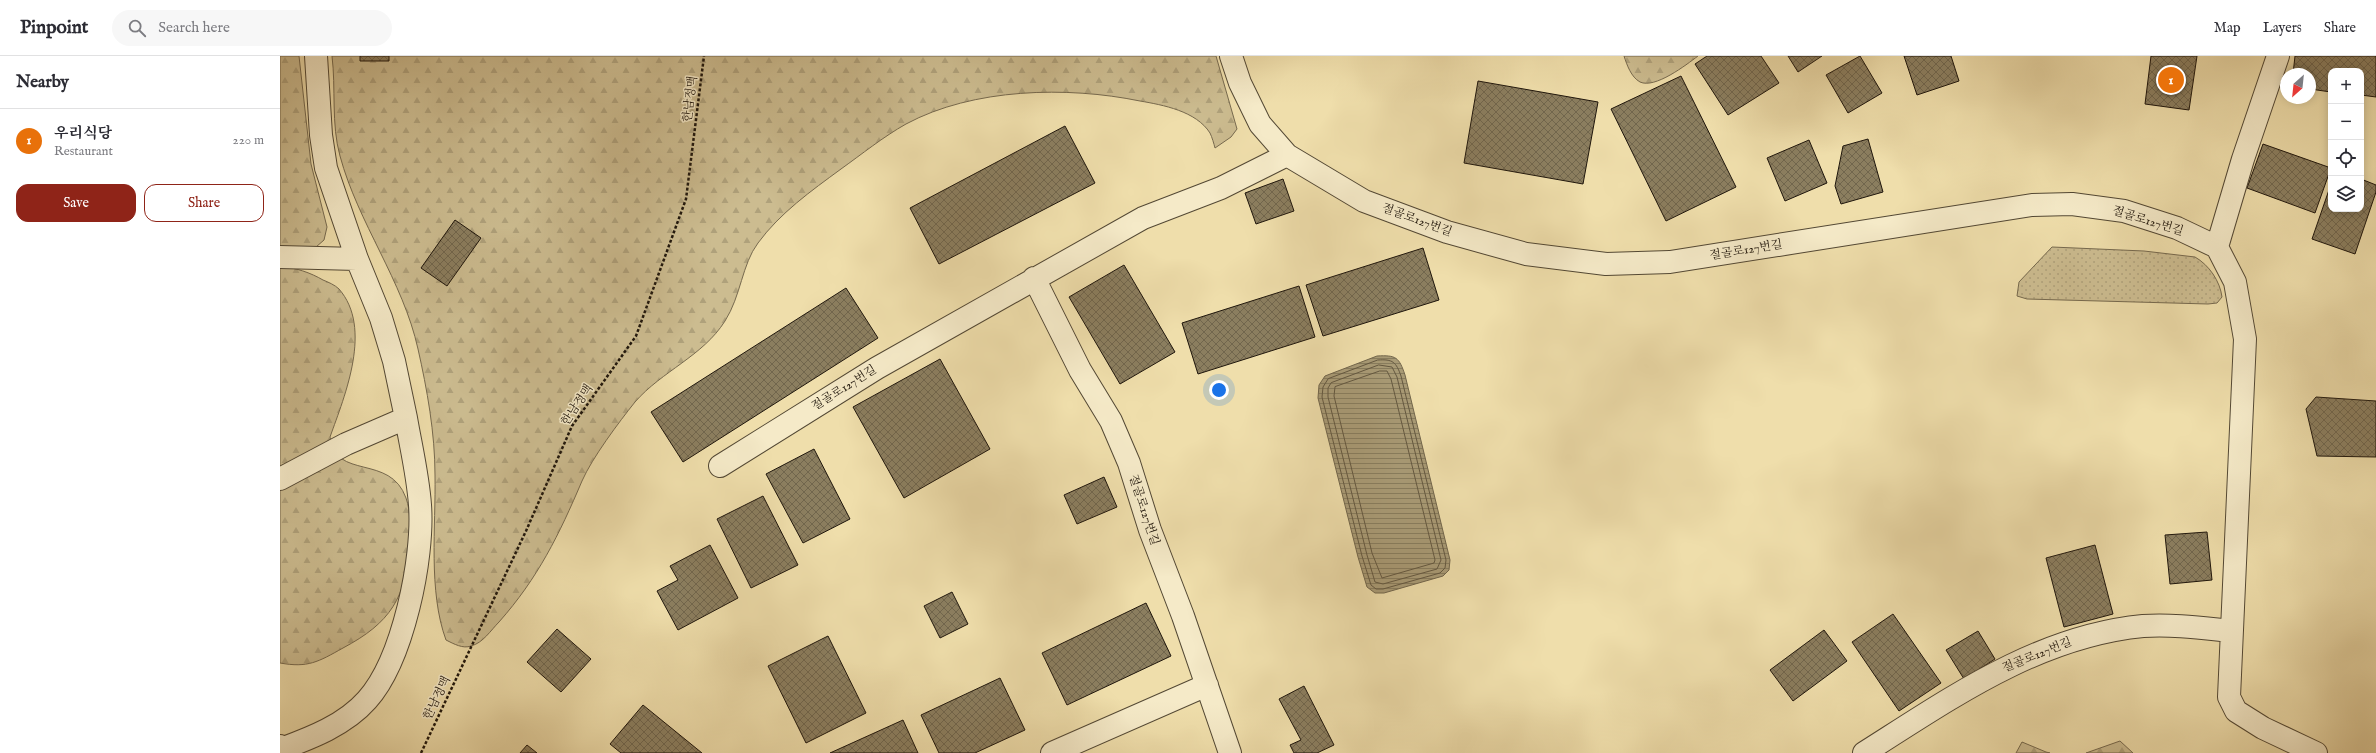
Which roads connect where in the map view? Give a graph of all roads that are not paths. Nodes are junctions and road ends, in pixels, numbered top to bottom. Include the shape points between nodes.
1 (316, 56) edge
2 (1231, 56) edge
3 (2278, 56) edge
4 (1287, 155) junction
5 (2217, 247) junction
6 (280, 257) edge
7 (357, 259) junction
8 (1034, 278) junction
9 (406, 418) junction
10 (720, 466) dead end
11 (280, 479) edge
12 (2231, 631) junction
13 (1207, 685) junction
14 (280, 749) edge
15 (1052, 753) edge
16 (1230, 753) edge
17 (1864, 753) edge
18 (2316, 753) edge

1 - 7 lane via 321,135 326,168
2 - 4 lane, 절골로127번길 via 1240,83 1260,124
3 - 5 lane
4 - 5 lane, 절골로127번길 via 1364,201 1448,232 1526,254 1606,264 1670,262 2032,205 2072,204 2124,212 2177,228
4 - 8 lane, 절골로127번길 via 1221,188 1142,218
5 - 12 lane via 2235,282 2245,339
6 - 7 lane
7 - 9 lane via 381,318 394,361
8 - 10 lane, 절골로127번길 via 877,368
8 - 13 lane, 절골로127번길 via 1080,370 1114,428 1129,463 1150,530
9 - 11 lane via 346,444
9 - 14 lane via 420,504 420,534 417,568 407,614 394,652 380,684 367,701 328,729
12 - 17 lane, 절골로127번길 via 2144,626 2064,642 2004,668
12 - 18 lane via 2229,697 2236,711 2263,728
13 - 15 lane
13 - 16 lane, 절골로127번길

